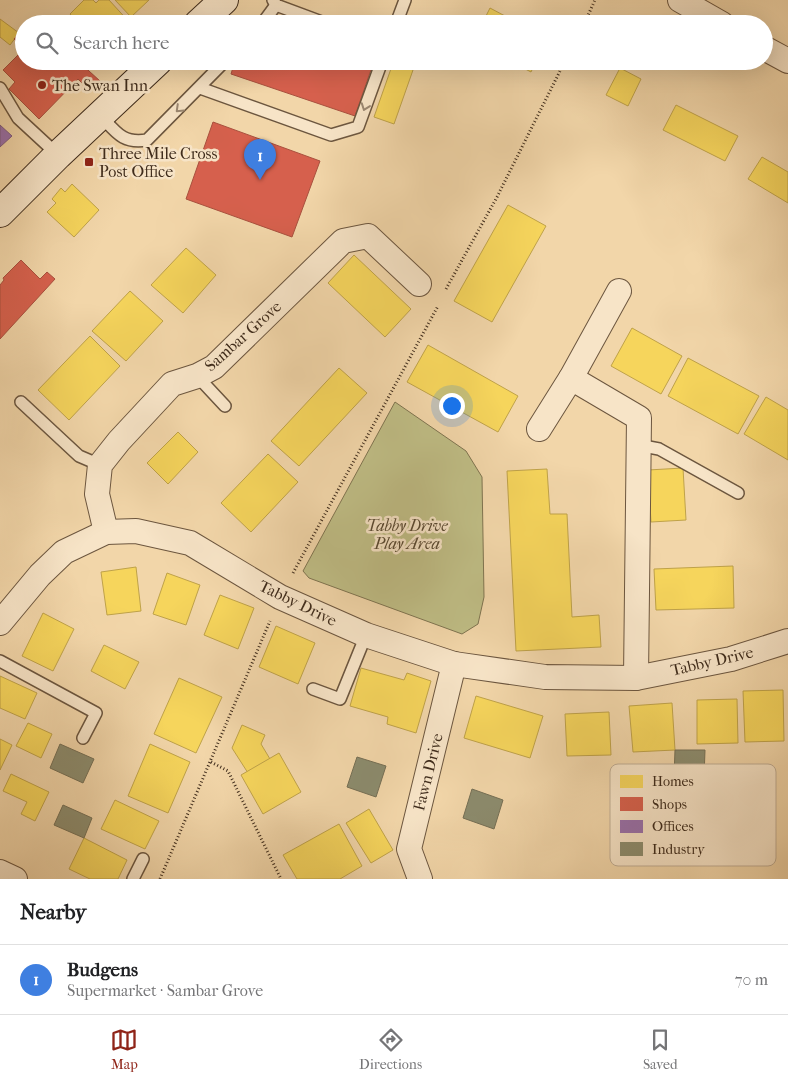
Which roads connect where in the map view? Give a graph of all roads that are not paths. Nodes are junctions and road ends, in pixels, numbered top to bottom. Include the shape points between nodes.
1 (224, 0) edge
2 (405, 0) edge
3 (680, 0) edge
4 (274, 2) edge
5 (208, 15) edge
6 (267, 15) edge
7 (305, 15) edge
8 (399, 15) edge
9 (706, 15) edge
10 (773, 53) edge
11 (788, 61) edge
12 (148, 70) edge
13 (217, 70) edge
14 (379, 70) edge
15 (0, 88) edge
16 (200, 88) junction
17 (100, 115) junction
18 (58, 155) junction
19 (0, 213) edge
20 (419, 284) dead end
21 (619, 291) dead end
22 (197, 376) junction
23 (571, 378) junction
24 (21, 402) dead end
25 (225, 406) dead end
26 (538, 430) dead end
27 (638, 445) junction
28 (100, 466) junction
29 (738, 493) dead end
30 (106, 532) junction
31 (0, 623) edge
32 (366, 635) junction
33 (788, 641) edge
34 (0, 661) edge
35 (454, 664) junction
36 (636, 678) junction
37 (313, 689) dead end
38 (83, 738) dead end
39 (143, 859) dead end
40 (0, 872) edge
41 (15, 879) edge
42 (133, 879) edge
43 (420, 879) edge

1 - 5 street
2 - 8 lane
3 - 9 street
4 - 6 lane
4 - 7 lane
10 - 11 street
12 - 17 street
13 - 16 lane
14 -> 16 lane via 358,127 331,135
15 - 18 lane via 18,118
16 -> 17 lane via 148,140 135,142 121,137
17 - 18 street
18 - 19 street
20 - 22 street, Sambar Grove via 368,236 343,241 214,367
21 - 23 street
22 - 25 lane
22 - 28 street, Sambar Grove via 172,384
23 - 26 street
23 - 27 street via 639,418
24 - 28 lane via 79,456
27 - 29 lane via 659,449
27 - 36 street
28 - 30 street via 97,494
30 - 31 street, Tabby Drive via 64,552
30 - 32 street, Tabby Drive via 136,531 190,543 280,597
32 - 35 street, Tabby Drive
32 - 37 lane via 340,699
33 - 36 street, Tabby Drive via 731,659
34 - 38 lane via 96,713
35 - 36 street, Tabby Drive via 545,677
35 - 43 street, Fawn Drive via 409,849
39 - 42 lane
40 - 41 street

